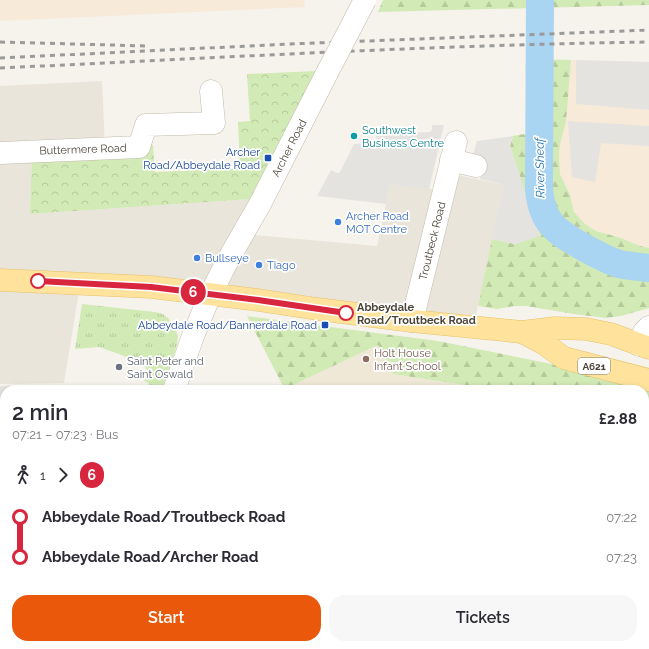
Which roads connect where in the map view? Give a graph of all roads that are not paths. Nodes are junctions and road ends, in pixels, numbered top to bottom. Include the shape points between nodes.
1 (365, 0) edge
2 (211, 91) dead end
3 (0, 153) edge
4 (476, 166) dead end
5 (0, 280) edge
6 (210, 295) junction
7 (412, 321) junction
8 (522, 332) junction
9 (543, 343) junction
10 (647, 354) edge
11 (176, 385) edge

1 - 6 street, Archer Road, bridge
2 - 3 street, Buttermere Road via 214,123 146,126 139,147
4 - 7 street, Troutbeck Road via 454,151
5 - 6 main road, A621 via 151,287
6 - 7 main road, A621
6 - 11 street, Archer Road
7 - 8 main road, A621
8 - 9 main road, A621
8 - 10 main road, A621 via 555,328 586,329 611,334
9 - 10 main road, A621 via 604,357
9 - 10 main road, A621 via 564,358

